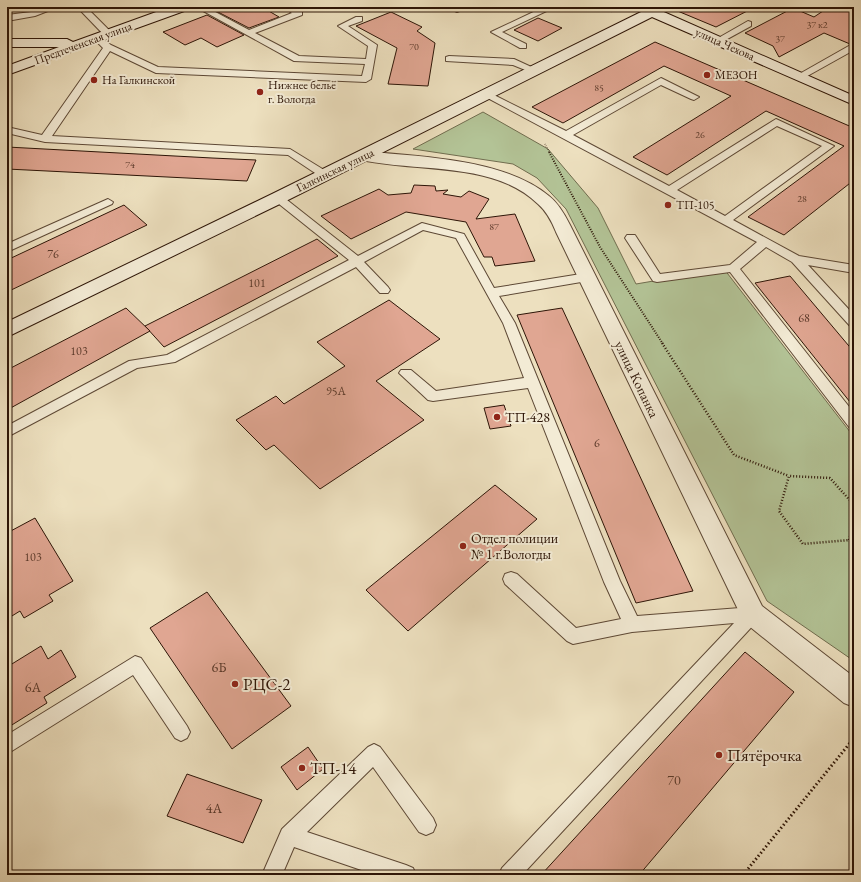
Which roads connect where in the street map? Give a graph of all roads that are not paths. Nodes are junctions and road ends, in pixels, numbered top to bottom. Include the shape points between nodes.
1 (54, 7) edge
2 (81, 7) edge
3 (182, 7) edge
4 (200, 7) edge
5 (287, 7) edge
6 (451, 7) edge
7 (465, 7) edge
8 (552, 7) edge
9 (651, 9) edge
10 (7, 18) edge
11 (359, 19) dead end
12 (748, 24) dead end
13 (248, 33) junction
14 (104, 40) junction
15 (717, 41) junction
16 (7, 43) edge
17 (83, 43) junction
18 (522, 46) dead end
19 (854, 46) edge
20 (449, 59) dead end
21 (370, 62) junction
22 (7, 71) edge
23 (535, 71) junction
24 (799, 77) junction
25 (487, 95) junction
26 (694, 97) dead end
27 (854, 101) edge
28 (7, 130) edge
29 (566, 135) junction
30 (45, 139) junction
31 (363, 156) junction
32 (325, 175) junction
33 (669, 191) junction
34 (278, 198) junction
35 (108, 202) dead end
36 (725, 221) junction
37 (631, 238) dead end
38 (765, 242) junction
39 (7, 248) edge
40 (796, 259) junction
41 (357, 261) junction
42 (733, 268) junction
43 (854, 270) edge
44 (587, 277) junction
45 (384, 290) dead end
46 (491, 293) junction
47 (854, 323) edge
48 (7, 330) edge
49 (406, 373) dead end
50 (533, 382) junction
51 (854, 422) edge
52 (7, 432) edge
53 (512, 579) dead end
54 (753, 614) junction
55 (632, 624) junction
56 (854, 694) edge
57 (181, 732) dead end
58 (7, 745) edge
59 (426, 825) dead end
60 (289, 836) junction
61 (272, 875) edge
62 (406, 875) edge
63 (509, 875) edge

1 - 10 lane
2 - 14 lane
3 - 14 street, Предтеченская улица
4 - 13 lane
5 - 13 lane via 299,14
6 - 7 lane via 457,10
8 - 18 lane via 495,32
9 - 15 street, улица Чехова
9 - 23 street, Галкинская улица
11 - 21 lane via 342,26 373,45
12 - 15 lane
13 - 21 lane via 297,59
14 - 17 street, Предтеченская улица
14 - 21 lane via 156,70 366,79
14 - 30 lane
15 - 24 street, улица Чехова
16 - 17 street
17 - 22 street, Предтеченская улица
19 - 24 lane
20 - 23 lane via 514,62
23 - 25 street, Галкинская улица
24 - 27 street, улица Чехова
25 - 29 lane
25 - 31 street, Галкинская улица
26 - 29 lane via 661,81
28 - 30 lane
29 - 33 lane
30 - 32 lane via 290,152
31 - 32 street, Галкинская улица
31 - 44 street, улица Копанка via 461,168 513,180 530,189 555,213
32 - 34 street, Галкинская улица
33 - 36 lane
33 - 36 lane via 776,122 829,146
34 - 41 lane
34 - 48 street, Галкинская улица
35 - 39 lane
36 - 38 lane
37 - 42 lane via 657,278
38 - 40 lane
38 - 42 lane
40 - 43 lane
40 - 47 lane
41 - 45 lane
41 - 46 lane via 422,226 460,236
41 - 52 lane via 170,359 134,364
42 - 51 lane
44 - 46 lane
44 - 54 street, улица Копанка
46 - 50 lane via 509,323
49 - 50 lane via 433,396
50 - 55 lane via 612,582
53 - 55 lane via 573,636
54 - 55 lane
54 - 56 street, улица Копанка
54 - 63 lane
57 - 58 lane via 136,664
59 - 60 lane via 374,753
60 - 61 lane
60 - 62 lane

